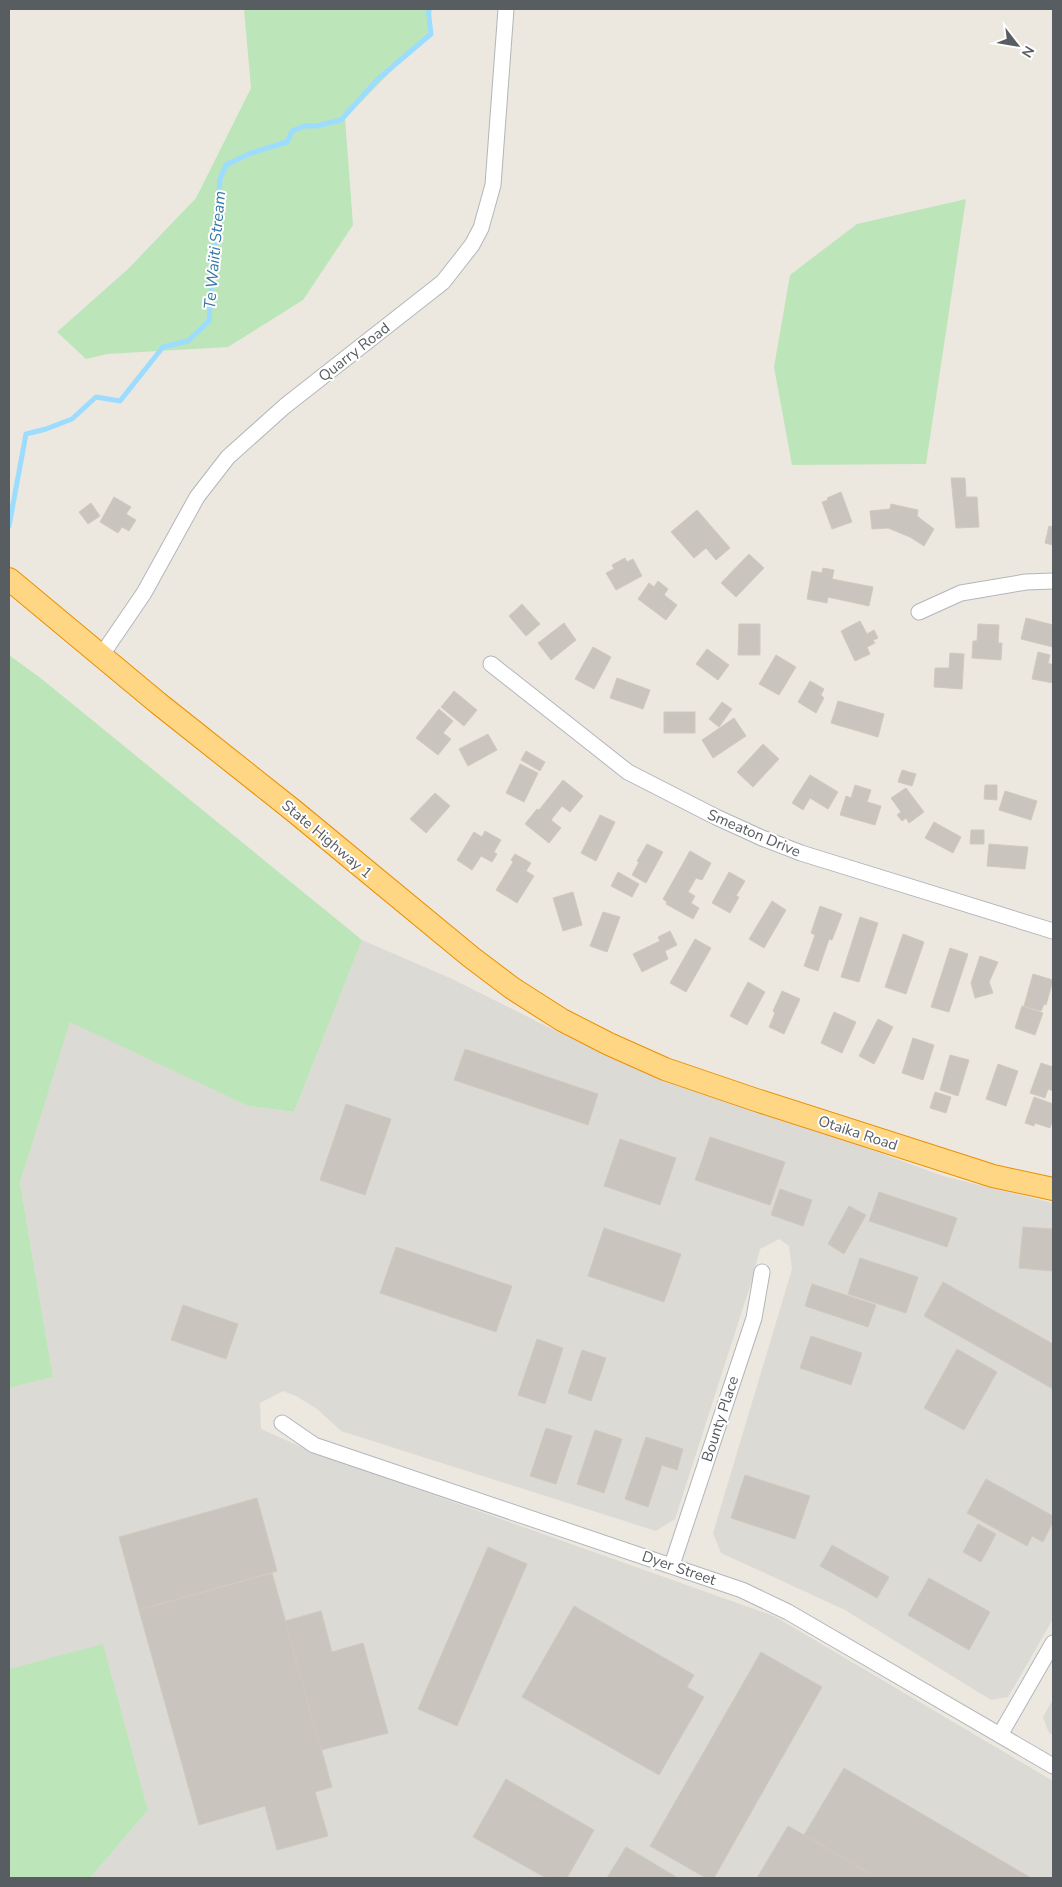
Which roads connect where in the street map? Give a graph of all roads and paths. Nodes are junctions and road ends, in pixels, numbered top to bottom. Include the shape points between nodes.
1 (506, 9) edge
2 (9, 579) edge
3 (1053, 581) edge
4 (919, 612) dead end
5 (100, 656) junction
6 (491, 664) dead end
7 (1053, 929) edge
8 (665, 1068) joint
9 (1053, 1189) edge
10 (762, 1272) dead end
11 (282, 1423) dead end
12 (672, 1565) junction
13 (1053, 1642) edge
14 (1000, 1736) junction
15 (1053, 1766) edge

1 - 5 street, Quarry Road via 493,185 481,228 472,246 443,282 285,406 228,457 197,497 144,593
2 - 5 highway, State Highway 1
3 - 4 street via 1026,582 961,593
5 - 8 highway, State Highway 1 via 512,988 562,1020
6 - 7 street, Smeaton Drive via 617,764 707,813 801,853
8 - 9 highway, Otaika Road via 944,1161
10 - 12 street, Bounty Place via 754,1318
11 - 12 street, Dyer Street via 314,1445
12 - 14 street, Dyer Street via 742,1590 788,1612
13 - 14 street
14 - 15 street, Dyer Street

